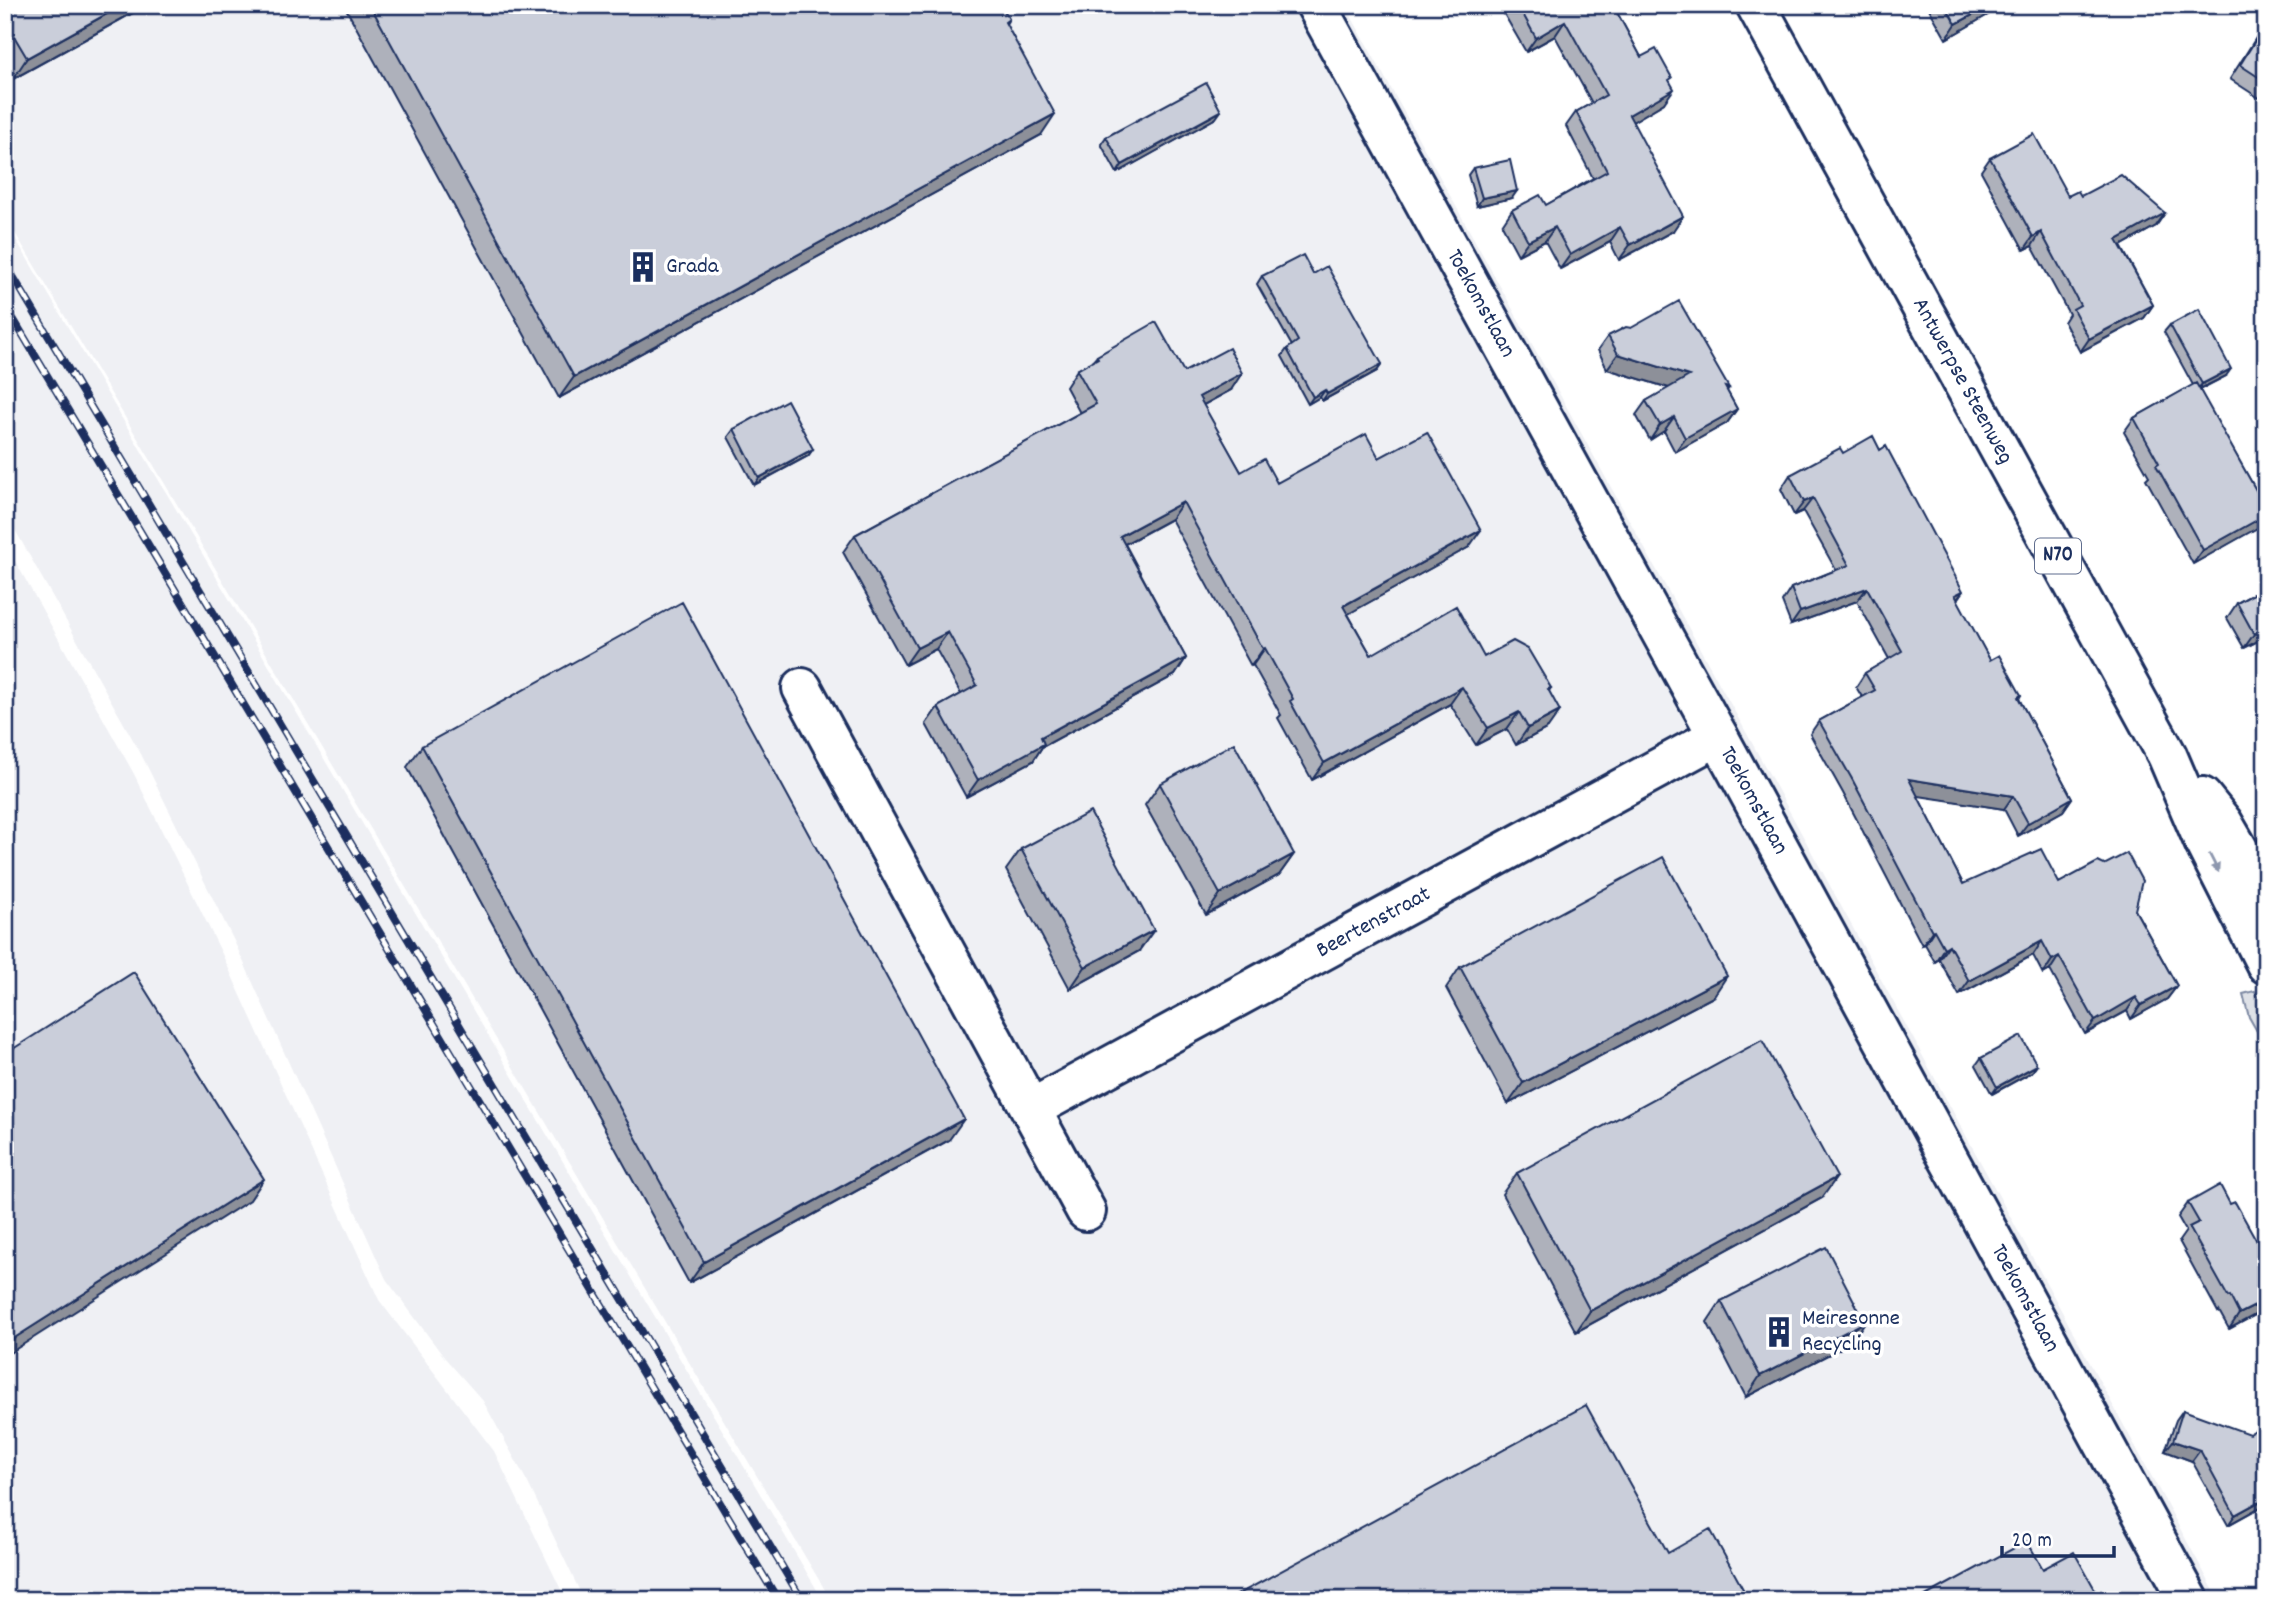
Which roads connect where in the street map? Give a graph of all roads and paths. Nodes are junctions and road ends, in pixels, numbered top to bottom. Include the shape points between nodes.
1 (1316, 5) edge
2 (1756, 5) edge
3 (802, 688) dead end
4 (1718, 736) junction
5 (2167, 755) junction
6 (2266, 897) edge
7 (2266, 964) edge
8 (1031, 1110) junction
9 (1087, 1211) dead end
10 (2189, 1600) edge

1 - 4 street, Toekomstlaan
2 - 5 street, Antwerpse Steenweg / N70
3 - 8 street
4 - 8 street, Beertenstraat
4 - 10 street, Toekomstlaan
5 - 6 street, Antwerpse Steenweg / N70 via 2223,823
5 -> 7 street, Antwerpse Steenweg / N70 via 2205,844
8 - 9 street

